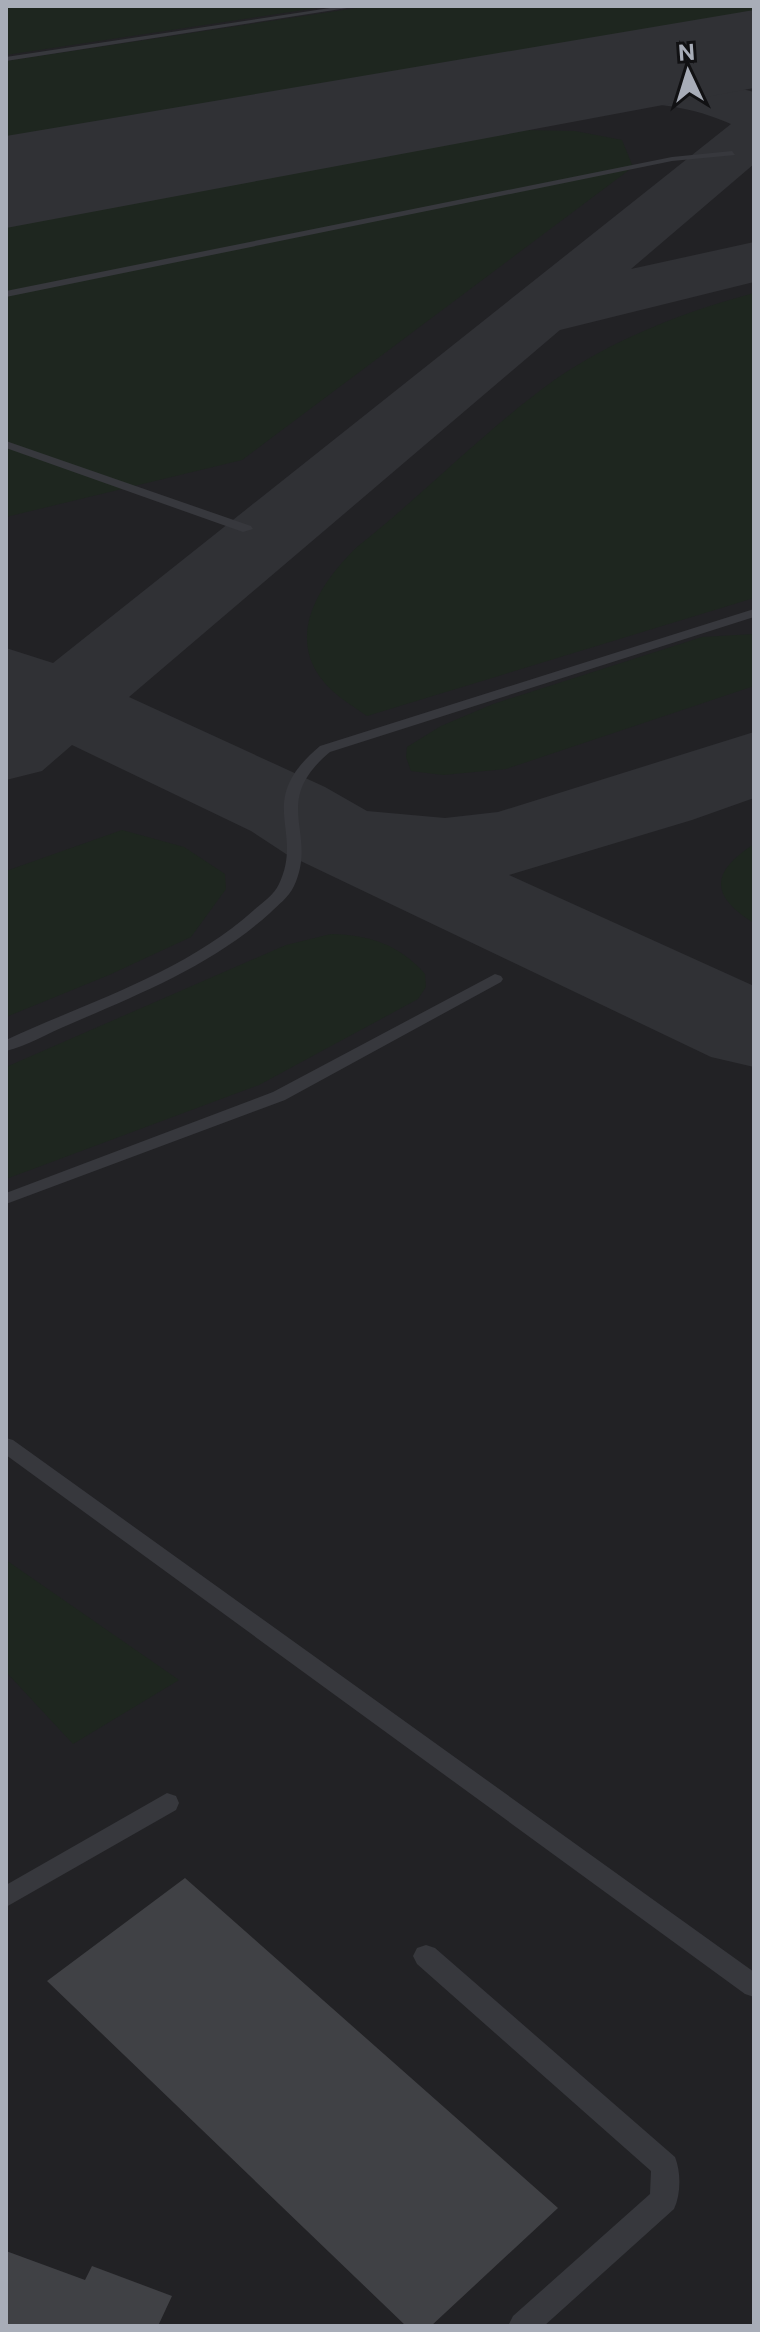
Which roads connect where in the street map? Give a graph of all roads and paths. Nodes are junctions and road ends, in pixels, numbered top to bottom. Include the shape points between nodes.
1 (357, 6) edge
2 (6, 59) edge
3 (732, 153) dead end
4 (6, 294) edge
5 (6, 444) edge
6 (247, 529) dead end
7 (754, 613) edge
8 (735, 619) junction
9 (754, 626) edge
10 (495, 979) dead end
11 (6, 1046) edge
12 (6, 1199) edge
13 (6, 1445) edge
14 (167, 1803) dead end
15 (6, 1897) edge
16 (426, 1956) dead end
17 (754, 1986) edge
18 (523, 2326) edge

1 - 2 lane
3 - 4 lane via 672,159
5 - 6 lane
7 - 8 lane
8 - 9 lane
8 - 11 lane via 325,749 300,773 288,809 293,861 286,888 244,931 203,957
10 - 12 lane via 279,1096
13 - 17 lane
14 - 15 lane
16 - 18 lane via 665,2166 664,2200

